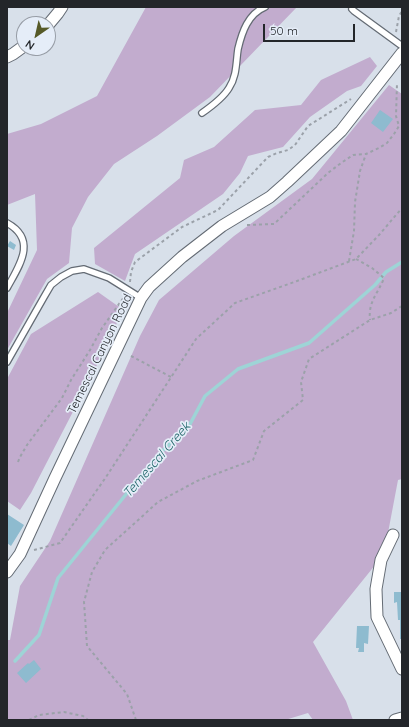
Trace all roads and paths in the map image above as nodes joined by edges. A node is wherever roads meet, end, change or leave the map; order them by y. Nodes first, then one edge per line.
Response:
1 (62, 7) edge
2 (265, 7) edge
3 (352, 9) dead end
4 (402, 11) edge
5 (56, 16) edge
6 (394, 40) junction
7 (402, 46) edge
8 (16, 52) edge
9 (402, 53) edge
10 (7, 57) edge
11 (397, 83) dead end
12 (351, 98) dead end
13 (202, 113) dead end
14 (366, 154) junction
15 (402, 208) edge
16 (7, 223) edge
17 (245, 225) dead end
18 (356, 259) junction
19 (349, 261) junction
20 (130, 284) dead end
21 (7, 288) edge
22 (125, 296) dead end
23 (141, 298) junction
24 (402, 306) edge
25 (370, 320) junction
26 (132, 356) dead end
27 (7, 362) edge
28 (171, 377) junction
29 (18, 462) dead end
30 (393, 535) dead end
31 (20, 554) junction
32 (7, 572) edge
33 (402, 669) edge
34 (402, 718) edge
35 (29, 720) edge
36 (88, 720) edge
37 (136, 720) edge
38 (395, 720) edge

1 - 5 street
2 - 13 lane
3 - 6 lane
4 - 6 path
6 - 7 lane
8 - 10 street
9 - 23 street, Temescal Canyon Road
11 - 14 path
12 - 20 path
14 - 17 path
14 - 19 path
15 - 18 path
16 - 21 lane
18 - 19 path
18 - 25 path
19 - 28 path
22 - 29 path
23 - 27 lane
23 - 31 street, Temescal Canyon Road
24 - 25 path
25 - 37 path
26 - 28 path
28 - 31 path
30 - 33 street
31 - 32 street, Temescal Canyon Road
34 - 38 street
35 - 36 path

